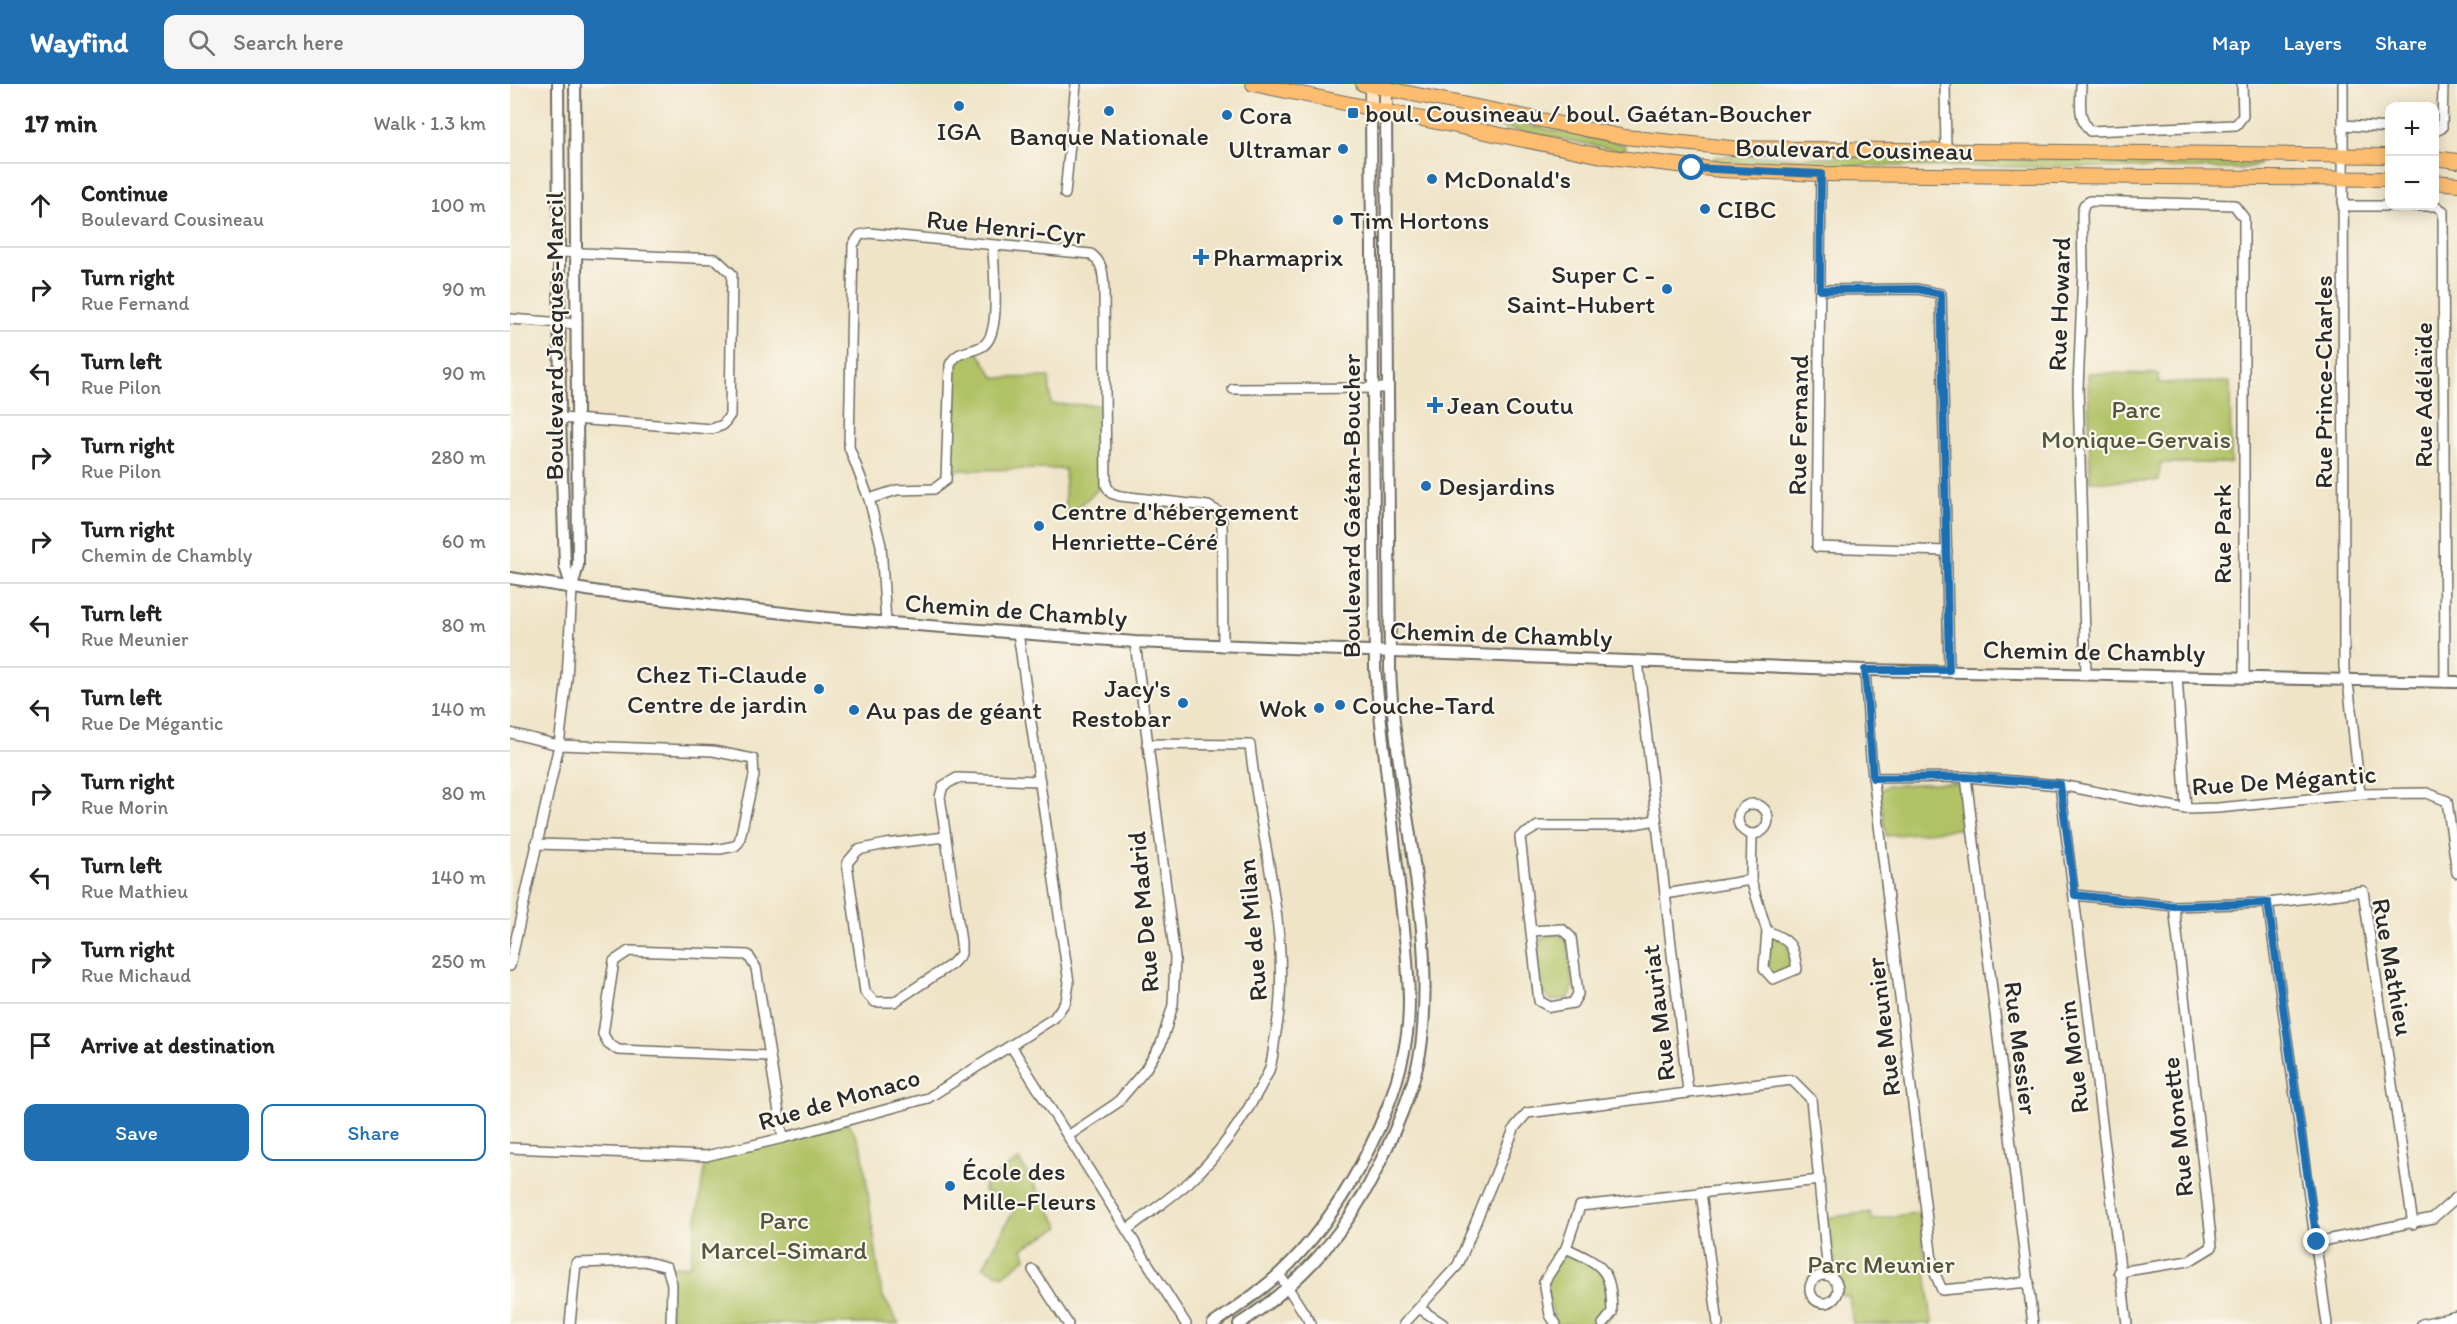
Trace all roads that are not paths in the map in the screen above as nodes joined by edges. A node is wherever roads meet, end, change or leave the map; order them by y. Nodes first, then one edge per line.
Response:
1 (558, 84) edge
2 (575, 84) edge
3 (1076, 84) edge
4 (1253, 84) edge
5 (1945, 84) edge
6 (2081, 84) edge
7 (2242, 84) edge
8 (2343, 84) edge
9 (2444, 84) edge
10 (1368, 85) edge
11 (1386, 86) edge
12 (1371, 108) junction
13 (1386, 111) junction
14 (2343, 125) junction
15 (2385, 128) edge
16 (2439, 130) edge
17 (1946, 152) junction
18 (2343, 155) junction
19 (2385, 156) edge
20 (2439, 159) edge
21 (2457, 161) edge
22 (1821, 174) junction
23 (2343, 178) junction
24 (2385, 178) edge
25 (2439, 182) edge
26 (2457, 184) edge
27 (1065, 194) dead end
28 (2343, 206) junction
29 (2241, 211) joint
30 (993, 246) junction
31 (560, 252) junction
32 (577, 254) junction
33 (1372, 263) junction
34 (1820, 290) junction
35 (1387, 300) junction
36 (510, 320) edge
37 (560, 324) junction
38 (577, 324) junction
39 (1373, 388) junction
40 (1388, 388) junction
41 (1233, 389) dead end
42 (560, 418) junction
43 (576, 418) junction
44 (869, 499) junction
45 (1947, 551) junction
46 (510, 578) edge
47 (572, 588) junction
48 (886, 622) junction
49 (1018, 633) junction
50 (1135, 642) junction
51 (1223, 646) junction
52 (1374, 652) junction
53 (1389, 652) junction
54 (1638, 661) junction
55 (1865, 670) junction
56 (1949, 670) junction
57 (2086, 674) junction
58 (2177, 676) junction
59 (2244, 677) junction
60 (2346, 680) junction
61 (2445, 682) junction
62 (2457, 682) edge
63 (510, 733) edge
64 (1147, 744) junction
65 (559, 745) junction
66 (1966, 777) junction
67 (1873, 778) junction
68 (1040, 781) junction
69 (2060, 784) junction
70 (2360, 794) junction
71 (2186, 809) junction
72 (1656, 820) junction
73 (1752, 834) dead end
74 (945, 837) junction
75 (536, 844) junction
76 (2457, 873) edge
77 (1751, 880) junction
78 (1665, 894) junction
79 (2075, 895) junction
80 (2268, 903) junction
81 (2174, 906) junction
82 (1531, 931) junction
83 (1767, 932) junction
84 (512, 943) edge
85 (510, 966) edge
86 (1011, 1046) junction
87 (769, 1056) junction
88 (1688, 1091) junction
89 (1068, 1136) junction
90 (783, 1138) junction
91 (510, 1148) edge
92 (1820, 1180) junction
93 (1701, 1192) junction
94 (2457, 1197) edge
95 (2413, 1224) junction
96 (1127, 1230) junction
97 (2317, 1242) junction
98 (1566, 1248) junction
99 (1033, 1270) dead end
100 (2119, 1272) junction
101 (1279, 1274) junction
102 (1828, 1274) dead end
103 (2029, 1282) junction
104 (1288, 1289) junction
105 (1419, 1308) junction
106 (2457, 1316) edge
107 (570, 1324) edge
108 (671, 1324) edge
109 (1068, 1324) edge
110 (1186, 1324) edge
111 (1213, 1324) edge
112 (1239, 1324) edge
113 (1311, 1324) edge
114 (1404, 1324) edge
115 (1443, 1324) edge
116 (1556, 1324) edge
117 (1603, 1324) edge
118 (1718, 1324) edge
119 (2033, 1324) edge
120 (2127, 1324) edge
121 (2327, 1324) edge
122 (2422, 1324) edge

1 - 31 street, Boulevard Jacques-Marcil
2 - 32 street, Boulevard Jacques-Marcil
3 - 27 street
4 - 12 main road, Boulevard Cousineau
5 - 17 street
6 - 7 street
8 - 14 street, Rue Prince-Charles
9 - 16 street
10 - 11 main road, Boulevard Cousineau
10 - 12 main road, Boulevard Gaétan-Boucher
11 - 13 main road, Boulevard Gaétan-Boucher
11 - 17 main road, Boulevard Cousineau
12 - 13 main road, Boulevard Cousineau
12 - 33 street, Boulevard Gaétan-Boucher
13 - 22 main road, Boulevard Cousineau
13 - 35 street, Boulevard Gaétan-Boucher
14 - 15 street
14 - 18 street, Rue Prince-Charles
17 - 18 main road, Boulevard Cousineau
18 - 19 main road, Boulevard Cousineau
18 - 23 street, Rue Prince-Charles
20 - 21 main road
22 - 23 main road, Boulevard Cousineau
22 - 34 street, Rue Fernand
23 - 24 main road, Boulevard Cousineau
23 - 28 street, Rue Prince-Charles
25 - 26 main road
28 - 60 street, Rue Prince-Charles
28 - 61 street, Rue Adélaïde
29 - 57 street, Rue Howard
29 - 59 street, Rue Park
30 - 44 street
30 - 44 street, Rue Henri-Cyr
30 - 51 street, Rue Henri-Cyr
31 - 32 street
31 - 37 street, Boulevard Jacques-Marcil
32 - 38 street, Boulevard Jacques-Marcil
32 - 43 street
33 - 35 street
33 - 39 street, Boulevard Gaétan-Boucher
34 - 45 street
34 - 45 street, Rue Fernand
35 - 40 street, Boulevard Gaétan-Boucher
36 - 37 street
37 - 38 street
37 - 42 street, Boulevard Jacques-Marcil
38 - 43 street, Boulevard Jacques-Marcil
39 - 40 street
39 - 41 street
39 - 52 street, Boulevard Gaétan-Boucher
40 - 53 street, Boulevard Gaétan-Boucher
42 - 43 street
42 - 47 street, Boulevard Jacques-Marcil
43 - 47 street, Boulevard Jacques-Marcil
44 - 48 street, Rue Henri-Cyr
45 - 56 street
46 - 47 street, Chemin de Chambly
47 - 48 street, Chemin de Chambly
47 - 65 street, Boulevard Jacques-Marcil
48 - 49 street, Chemin de Chambly
49 - 50 street, Chemin de Chambly
49 - 68 street, Rue de Monaco
50 - 51 street, Chemin de Chambly
50 - 64 street, Rue De Madrid
51 - 52 street, Chemin de Chambly
52 - 53 street, Chemin de Chambly
52 - 101 street, Boulevard Gaétan-Boucher
53 - 54 street, Chemin de Chambly
53 - 104 street, Boulevard Gaétan-Boucher
54 - 55 street, Chemin de Chambly
54 - 72 street, Rue Mauriat
55 - 56 street, Chemin de Chambly
55 - 67 street, Rue Meunier
56 - 57 street, Chemin de Chambly
57 - 58 street, Chemin de Chambly
58 - 59 street, Chemin de Chambly
58 - 71 street
59 - 60 street, Chemin de Chambly
60 - 61 street, Chemin de Chambly
60 - 70 street, Rue Prince-Charles
61 - 62 street, Chemin de Chambly
63 - 65 street
64 - 89 street, Rue De Madrid
64 - 96 street, Rue de Milan
65 - 75 street, Boulevard Jacques-Marcil
65 - 75 street
66 - 67 street, Rue De Mégantic
66 - 69 street, Rue De Mégantic
66 - 103 street, Rue Messier
67 - 103 street, Rue Meunier
68 - 74 street
68 - 86 street, Rue de Monaco
69 - 71 street, Rue De Mégantic
69 - 79 street, Rue Morin
70 - 71 street, Rue De Mégantic
70 - 76 street, Rue De Mégantic
72 - 78 street, Rue Mauriat
72 - 82 street
73 - 77 street
74 - 74 street
75 - 84 street, Boulevard Jacques-Marcil
77 - 78 street
77 - 83 street
78 - 88 street, Rue Mauriat
79 - 81 street, Rue Mathieu
79 - 100 street, Rue Morin
80 - 81 street, Rue Mathieu
80 - 95 street, Rue Mathieu
80 - 97 street
81 - 100 street, Rue Monette
82 - 82 street
83 - 83 street
84 - 85 street, Boulevard Jacques-Marcil
86 - 89 street
86 - 90 street, Rue de Monaco
87 - 87 street
87 - 90 street
88 - 92 street, Rue Mauriat
88 - 105 street
89 - 96 street
90 - 91 street, Rue de Monaco
92 - 93 street
92 - 102 street, Rue Mauriat
93 - 98 street
93 - 118 street
94 - 95 street
95 - 97 street
96 - 110 street
97 - 121 street
98 - 116 street
98 - 117 street
99 - 109 street
100 - 120 street, Rue Morin
101 - 104 street
101 - 111 street, Boulevard Gaétan-Boucher
103 - 119 street, Rue Messier
104 - 112 street, Boulevard Gaétan-Boucher
104 - 113 street
105 - 114 street
105 - 115 street
106 - 122 street
107 - 108 street

